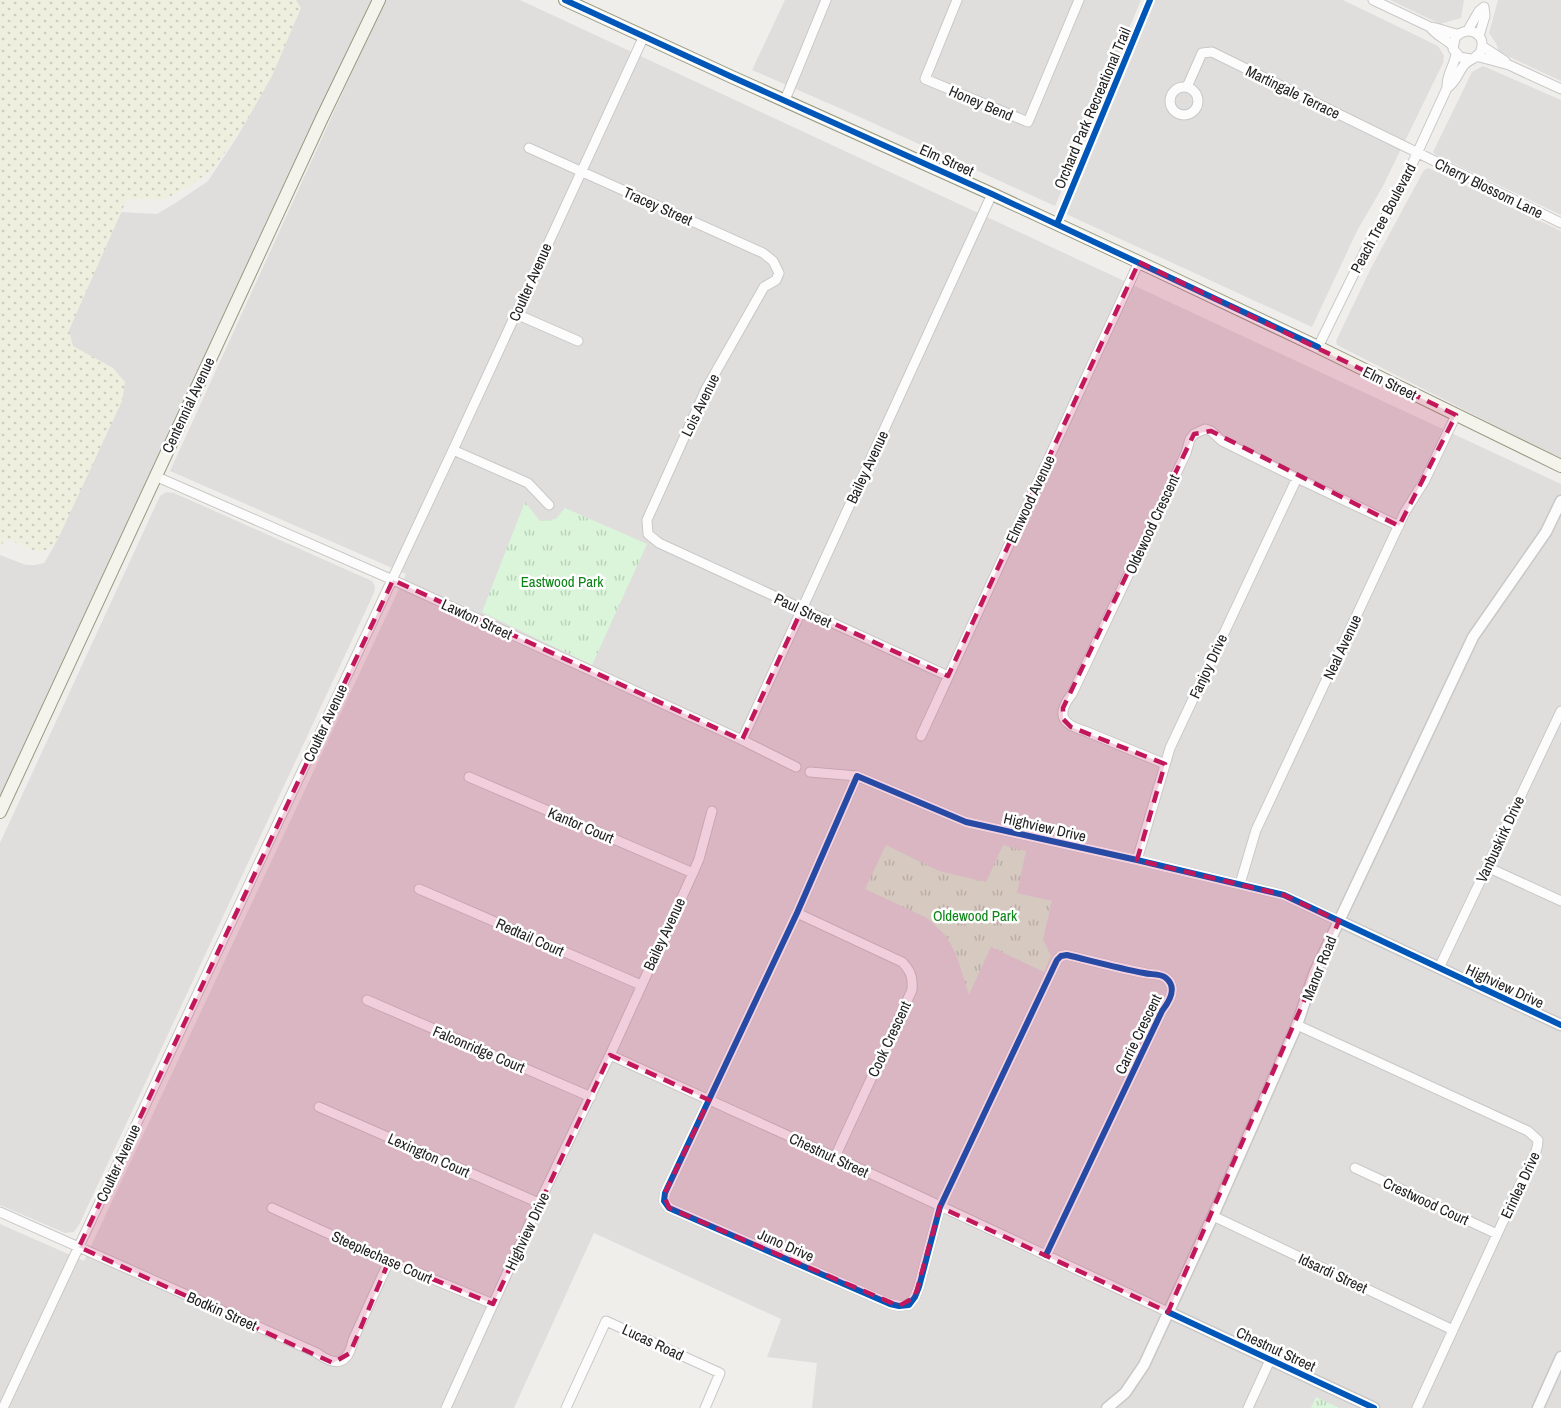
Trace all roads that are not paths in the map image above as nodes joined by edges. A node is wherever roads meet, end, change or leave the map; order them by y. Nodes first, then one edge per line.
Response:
1 (378, 0) edge
2 (565, 0) edge
3 (826, 0) edge
4 (957, 0) edge
5 (1079, 0) edge
6 (1373, 0) edge
7 (1485, 4) edge
8 (1430, 27) junction
9 (1468, 30) junction
10 (1458, 34) junction
11 (644, 36) junction
12 (1481, 41) junction
13 (1455, 50) junction
14 (1473, 58) junction
15 (1509, 65) junction
16 (1187, 87) dead end
17 (1447, 88) junction
18 (1561, 89) edge
19 (785, 100) junction
20 (529, 148) dead end
21 (1417, 153) junction
22 (580, 171) junction
23 (992, 194) junction
24 (1561, 223) edge
25 (1139, 262) junction
26 (779, 273) joint
27 (516, 314) junction
28 (578, 341) dead end
29 (1318, 347) junction
30 (1456, 415) junction
31 (453, 450) junction
32 (1561, 466) edge
33 (155, 476) junction
34 (1297, 478) junction
35 (1561, 501) edge
36 (549, 505) dead end
37 (1399, 526) junction
38 (659, 543) joint
39 (393, 580) junction
40 (802, 609) junction
41 (948, 676) junction
42 (1561, 711) edge
43 (921, 736) dead end
44 (742, 740) junction
45 (1165, 764) junction
46 (796, 767) dead end
47 (810, 772) dead end
48 (857, 776) junction
49 (469, 777) dead end
50 (712, 811) dead end
51 (0, 812) edge
52 (1137, 860) junction
53 (1487, 867) junction
54 (693, 873) junction
55 (1240, 884) junction
56 (418, 889) dead end
57 (1561, 902) edge
58 (797, 914) junction
59 (1339, 921) junction
60 (1439, 968) junction
61 (641, 986) junction
62 (368, 1000) dead end
63 (1297, 1025) junction
64 (1561, 1025) edge
65 (610, 1055) junction
66 (591, 1097) junction
67 (709, 1100) junction
68 (319, 1107) dead end
69 (835, 1157) junction
70 (1355, 1168) dead end
71 (539, 1203) junction
72 (940, 1207) junction
73 (272, 1209) dead end
74 (0, 1212) edge
75 (1213, 1216) junction
76 (1497, 1234) junction
77 (79, 1247) junction
78 (1046, 1255) junction
79 (389, 1261) junction
80 (493, 1304) junction
81 (1168, 1312) junction
82 (1453, 1330) junction
83 (1561, 1357) edge
84 (1270, 1360) junction
85 (3, 1408) edge
86 (446, 1408) edge
87 (566, 1408) edge
88 (705, 1408) edge
89 (1107, 1408) edge
90 (1248, 1408) edge
91 (1374, 1408) edge
92 (1417, 1408) edge
93 (1538, 1408) edge

1 - 33 main road, Centennial Avenue
2 - 11 main road, Elm Street
3 - 19 street
4 - 5 street, Honey Bend
6 - 8 street
7 - 9 street
7 - 12 street
8 - 10 street
8 - 13 street
9 - 10 street
9 - 12 street
10 - 13 street
11 - 19 main road, Elm Street
11 - 22 street, Coulter Avenue
12 - 14 street
12 - 15 street
13 - 14 street
13 - 17 street, Peach Tree Boulevard
14 - 15 street
14 - 17 street, Peach Tree Boulevard
15 - 18 street
16 - 21 street, Martingale Terrace
17 - 21 street, Peach Tree Boulevard
19 - 23 main road, Elm Street
20 - 22 street, Tracey Street
21 - 24 street, Cherry Blossom Lane
21 - 29 street, Peach Tree Boulevard
22 - 26 street, Tracey Street
22 - 27 street, Coulter Avenue
23 - 25 main road, Elm Street
23 - 40 street, Bailey Avenue
25 - 29 main road, Elm Street
25 - 41 street, Elmwood Avenue
26 - 38 street, Lois Avenue
27 - 28 street
27 - 31 street, Coulter Avenue
29 - 30 main road, Elm Street
30 - 32 main road, Elm Street
30 - 37 street, Neal Avenue
31 - 36 street
31 - 39 street, Coulter Avenue
33 - 39 street, Lawton Street
33 - 51 main road, Centennial Avenue
34 - 37 street, Oldewood Crescent
34 - 45 street, Fanjoy Drive
34 - 45 street, Oldewood Crescent
35 - 59 street, Manor Road
37 - 55 street, Neal Avenue
38 - 40 street, Paul Street
39 - 44 street, Lawton Street
39 - 77 street, Coulter Avenue
40 - 41 street, Paul Street
40 - 44 street, Bailey Avenue
41 - 43 street, Elmwood Avenue
42 - 53 street, Vanbuskirk Drive
44 - 46 street, Lawton Street
45 - 52 street, Fanjoy Drive
47 - 48 street, Highview Drive
48 - 52 street, Highview Drive
48 - 58 street
49 - 54 street, Kantor Court
50 - 54 street, Bailey Avenue
52 - 55 street, Highview Drive
53 - 57 street
53 - 60 street, Vanbuskirk Drive
54 - 61 street, Bailey Avenue
55 - 59 street, Highview Drive
56 - 61 street, Redtail Court
58 - 67 street
58 - 69 street, Cook Crescent
59 - 60 street, Highview Drive
59 - 63 street, Manor Road
60 - 64 street, Highview Drive
61 - 65 street, Bailey Avenue
62 - 66 street, Falconridge Court
63 - 75 street, Manor Road
63 - 76 street, Erinlea Drive
65 - 66 street, Highview Drive
65 - 67 street, Chestnut Street
66 - 71 street, Highview Drive
67 - 69 street, Chestnut Street
67 - 72 street, Juno Drive
68 - 71 street, Lexington Court
69 - 72 street, Chestnut Street
70 - 76 street, Crestwood Court
71 - 80 street, Highview Drive
72 - 78 street, Chestnut Street
72 - 78 street, Carrie Crescent
73 - 79 street, Steeplechase Court
74 - 77 street, Bodkin Street
75 - 81 street, Manor Road
75 - 82 street, Idsardi Street
76 - 82 street, Erinlea Drive
77 - 79 street, Bodkin Street
77 - 85 street, Coulter Avenue
78 - 81 street, Chestnut Street
79 - 80 street, Steeplechase Court
80 - 86 street, Highview Drive
81 - 84 street, Chestnut Street
81 - 89 street, Manor Road
82 - 92 street, Erinlea Drive
83 - 93 street
84 - 90 street
84 - 91 street, Chestnut Street
87 - 88 street, Lucas Road

